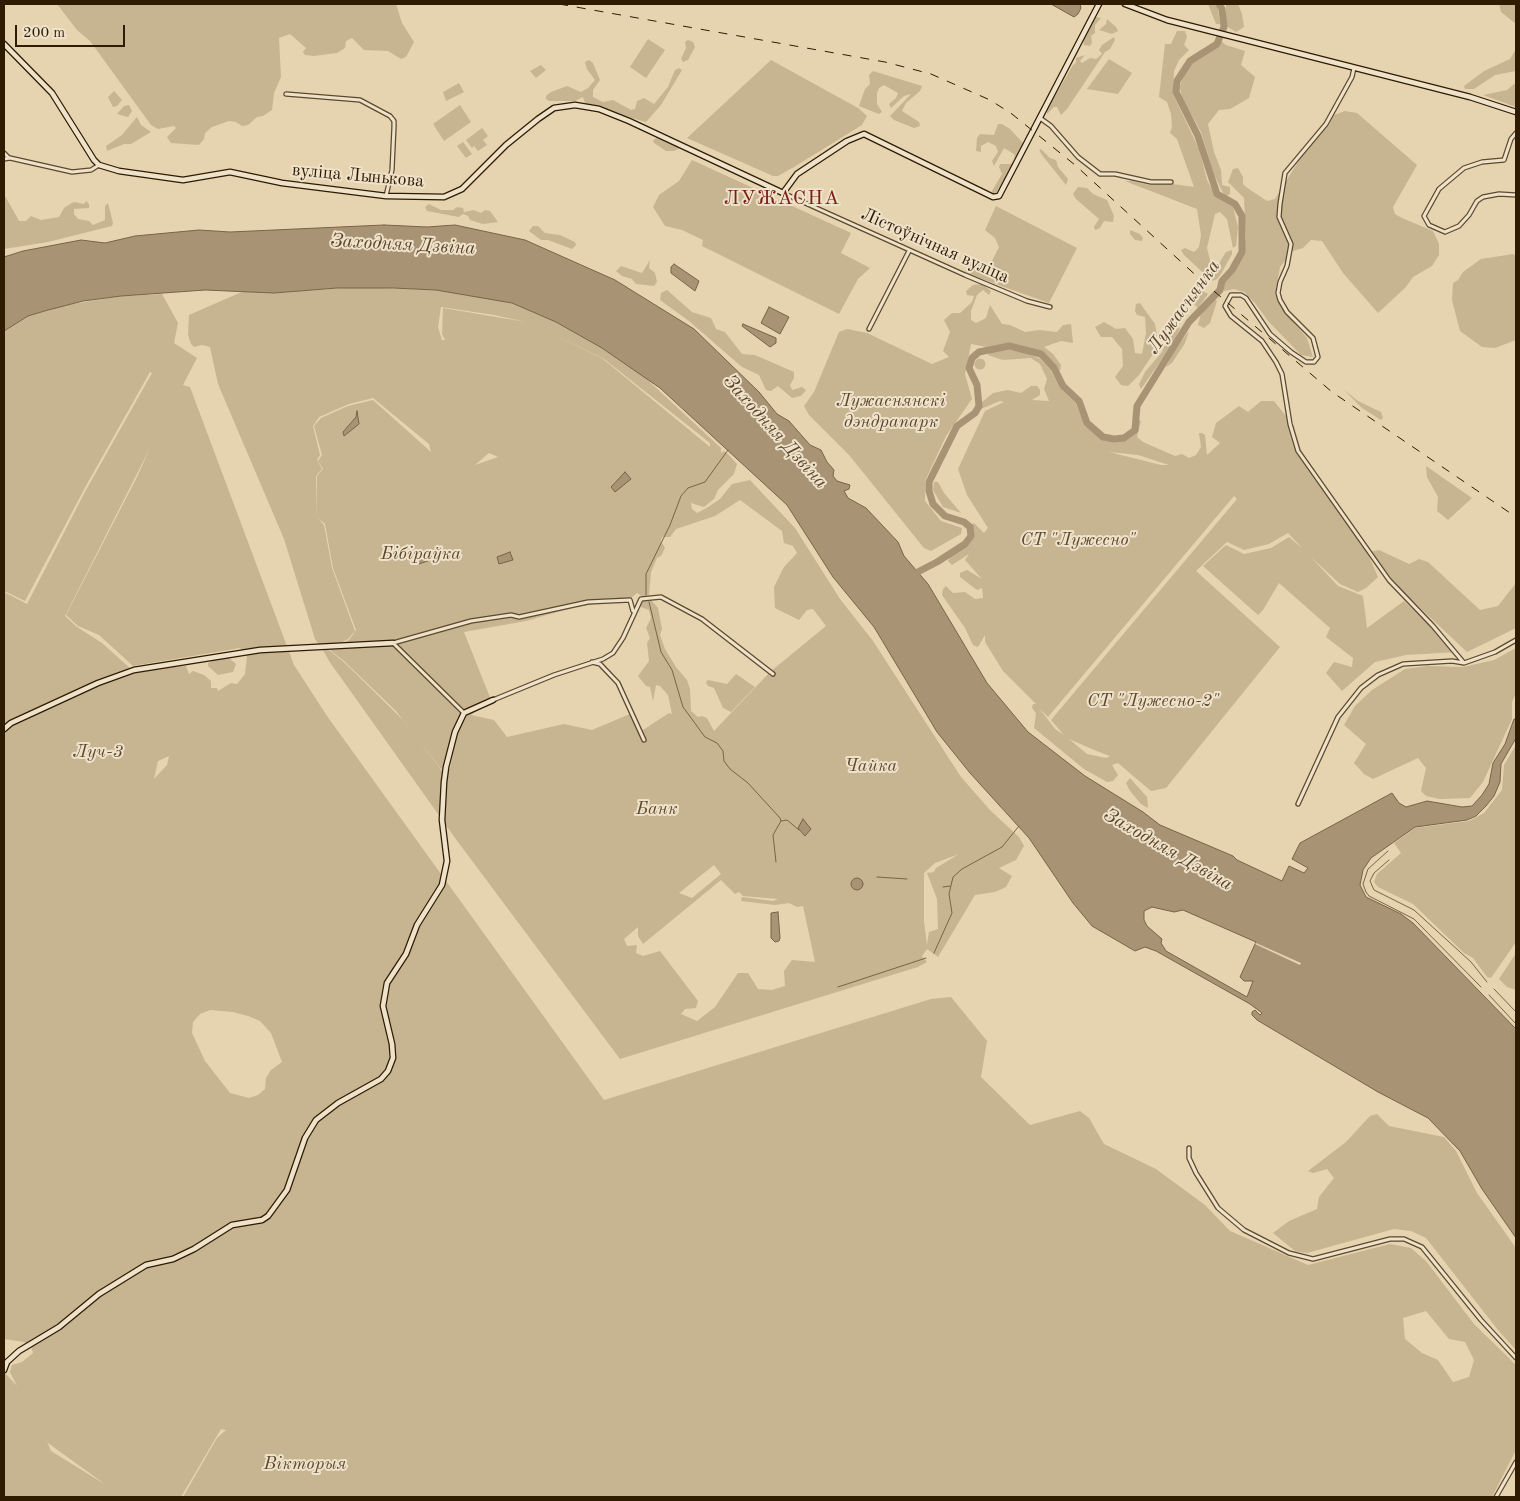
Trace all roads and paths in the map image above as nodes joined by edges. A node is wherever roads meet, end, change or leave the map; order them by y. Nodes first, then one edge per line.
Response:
1 (1100, 4) edge
2 (1125, 4) edge
3 (4, 44) edge
4 (1354, 68) junction
5 (286, 94) dead end
6 (1516, 112) edge
7 (1039, 117) junction
8 (1516, 134) edge
9 (4, 152) edge
10 (10, 158) junction
11 (4, 160) edge
12 (99, 165) junction
13 (1171, 182) dead end
14 (783, 193) junction
15 (1516, 195) edge
16 (386, 196) junction
17 (909, 251) junction
18 (1050, 307) dead end
19 (869, 329) dead end
20 (640, 599) junction
21 (630, 600) junction
22 (633, 611) junction
23 (1516, 640) edge
24 (393, 644) junction
25 (592, 662) junction
26 (1464, 663) junction
27 (773, 674) dead end
28 (493, 700) joint
29 (464, 712) junction
30 (4, 729) edge
31 (644, 740) dead end
32 (1298, 804) dead end
33 (1189, 1148) dead end
34 (1516, 1358) edge
35 (4, 1370) edge
36 (1516, 1462) edge
37 (1496, 1497) edge

1 - 7 street
2 - 4 street
3 - 12 street
4 - 6 street
4 - 26 street
5 - 16 street
7 - 13 street
7 - 14 street
8 - 15 street
9 - 10 street
10 - 11 street
10 - 12 street
12 - 16 street, вуліца Лынькова
14 - 16 street, вуліца Лынькова
14 - 17 street, Лістоўнічная вуліца
17 - 18 street, Лістоўнічная вуліца
17 - 19 street
20 - 21 street
20 - 22 street
20 - 27 street
21 - 22 street
21 - 24 street
22 - 25 street
23 - 26 street
24 - 29 street
24 - 30 street
25 - 28 street
25 - 31 street
26 - 32 street
28 - 29 street
29 - 35 street
33 - 34 street
36 - 37 street

